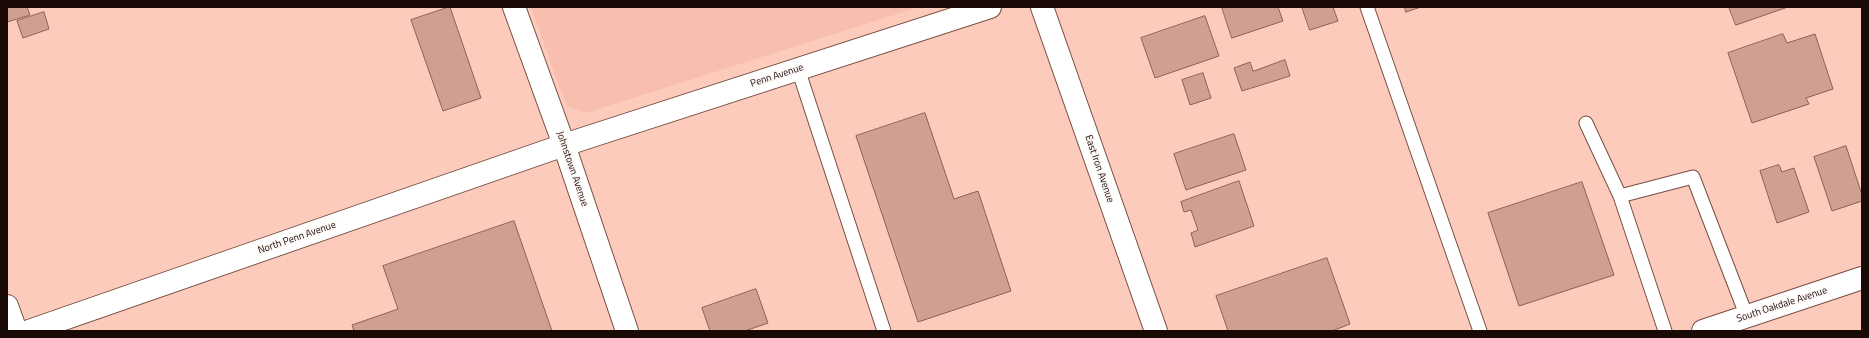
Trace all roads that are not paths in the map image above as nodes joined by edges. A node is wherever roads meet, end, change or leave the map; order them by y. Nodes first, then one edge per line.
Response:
1 (514, 7) edge
2 (990, 7) edge
3 (1042, 7) edge
4 (1367, 7) edge
5 (798, 69) junction
6 (1586, 122) dead end
7 (564, 145) junction
8 (1620, 196) junction
9 (1862, 278) edge
10 (7, 306) edge
11 (1747, 316) junction
12 (16, 331) edge
13 (30, 331) edge
14 (627, 331) edge
15 (884, 331) edge
16 (1156, 331) edge
17 (1480, 331) edge
18 (1665, 331) edge
19 (1703, 331) edge

1 - 7 street, Johnstown Avenue
2 - 5 street, Penn Avenue
3 - 16 street, East Iron Avenue
4 - 17 lane
5 - 7 street, Penn Avenue
5 - 15 lane
6 - 8 lane
7 - 13 street, North Penn Avenue
7 - 14 street, Johnstown Avenue
8 - 11 lane
8 - 18 lane
9 - 11 street, South Oakdale Avenue
10 - 12 street
11 - 19 street, South Oakdale Avenue

